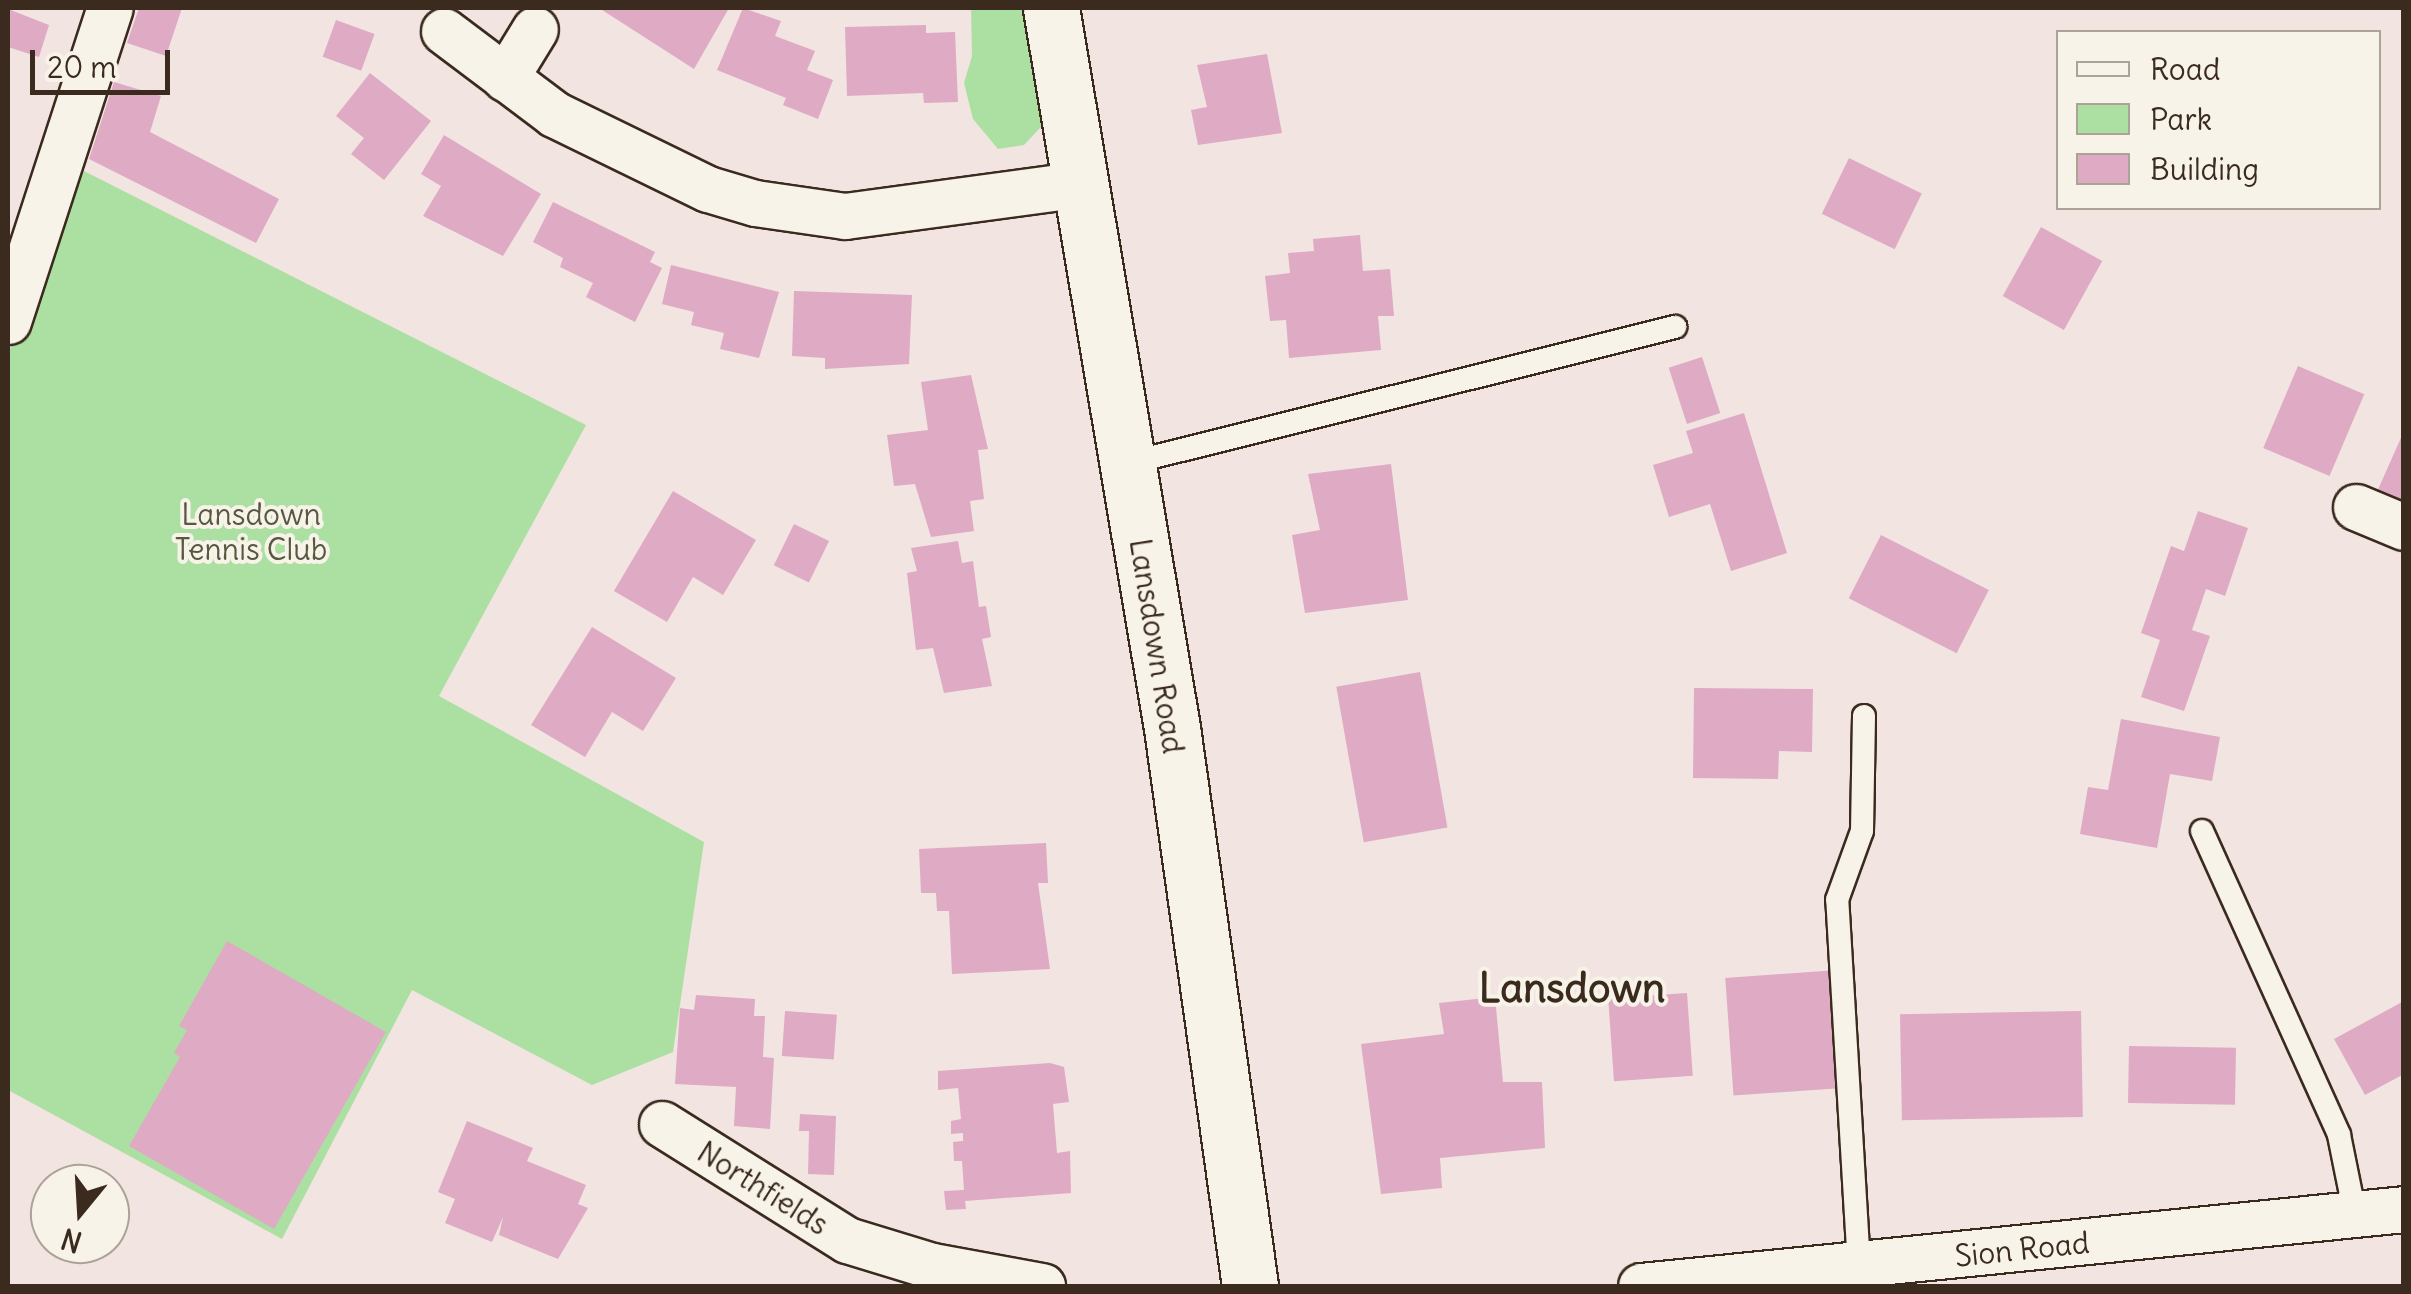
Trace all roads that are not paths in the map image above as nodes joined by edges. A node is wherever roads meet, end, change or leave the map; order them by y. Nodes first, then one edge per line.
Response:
1 (110, 8) edge
2 (1052, 8) edge
3 (535, 28) dead end
4 (444, 31) dead end
5 (505, 78) junction
6 (1082, 184) junction
7 (8, 321) edge
8 (1675, 328) dead end
9 (1128, 463) junction
10 (2356, 507) dead end
11 (2404, 527) edge
12 (1864, 716) dead end
13 (2202, 830) dead end
14 (662, 1124) dead end
15 (2404, 1209) edge
16 (2355, 1214) junction
17 (1859, 1266) junction
18 (1042, 1286) edge
19 (1250, 1286) edge
20 (1641, 1286) edge

1 - 7 street
2 - 6 street, Lansdown Road
3 - 5 street
4 - 5 street
5 - 6 street
6 - 9 street, Lansdown Road
8 - 9 lane
9 - 19 street, Lansdown Road
10 - 11 street
12 - 17 lane
13 - 16 lane
14 - 18 street, Northfields
15 - 16 street, Sion Road
16 - 17 street, Sion Road
17 - 20 street, Sion Road

